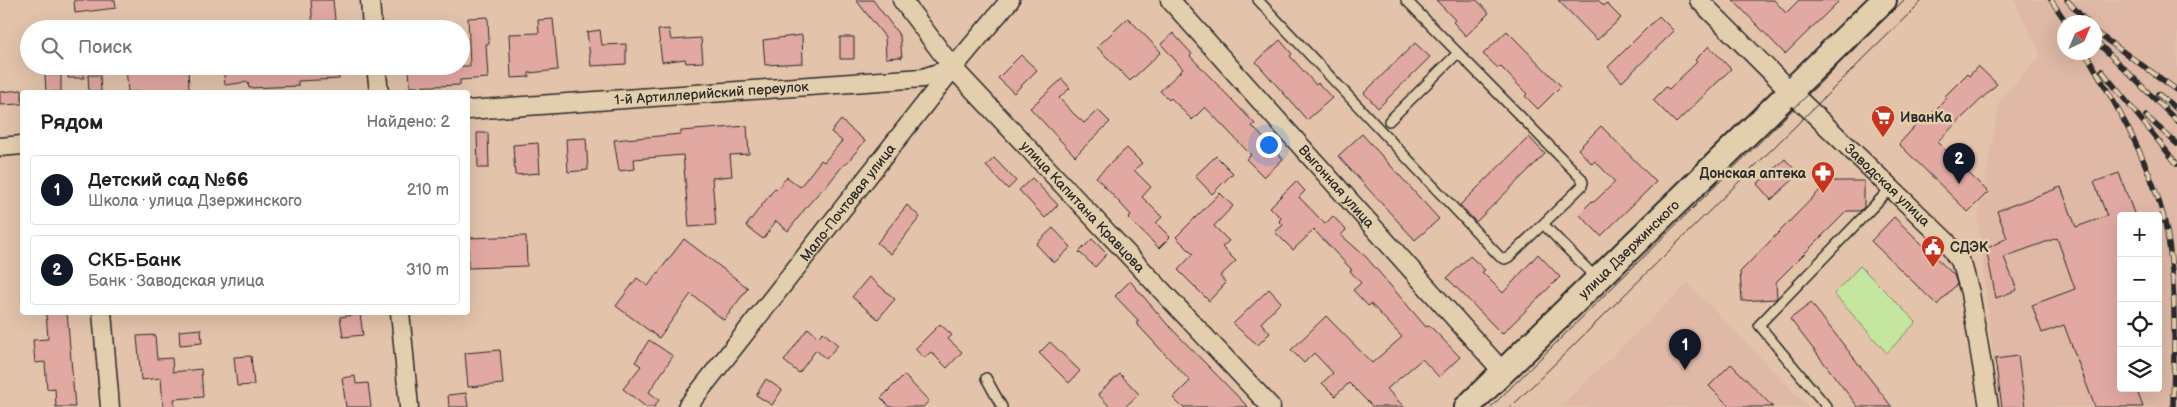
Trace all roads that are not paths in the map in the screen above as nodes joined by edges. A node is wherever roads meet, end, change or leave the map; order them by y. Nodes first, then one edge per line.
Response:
1 (370, 0) edge
2 (902, 0) edge
3 (1010, 0) edge
4 (1170, 0) edge
5 (1258, 0) edge
6 (1406, 0) edge
7 (1699, 0) edge
8 (1884, 0) edge
9 (371, 20) edge
10 (1458, 53) junction
11 (954, 68) junction
12 (377, 75) edge
13 (379, 90) edge
14 (1790, 90) junction
15 (470, 110) edge
16 (1389, 121) dead end
17 (20, 145) edge
18 (0, 147) edge
19 (1891, 188) junction
20 (1543, 224) junction
21 (1597, 279) junction
22 (102, 315) edge
23 (400, 315) edge
24 (1503, 372) junction
25 (986, 378) dead end
26 (110, 407) edge
27 (409, 407) edge
28 (687, 407) edge
29 (1002, 407) edge
30 (1271, 407) edge
31 (1467, 407) edge
32 (1826, 407) edge
33 (1989, 407) edge

1 - 9 street
2 - 11 street, улица Капитана Кравцова
3 - 11 street, Мало-Почтовая улица
4 - 24 street, Выгонная улица
5 - 20 lane
6 - 10 lane
7 - 14 street
8 - 14 main road, улица Дзержинского
10 - 16 lane
10 - 20 lane
11 - 15 street, 1-й Артиллерийский переулок
11 - 28 street, Мало-Почтовая улица
11 - 30 street, улица Капитана Кравцова
12 - 13 street
14 - 19 street, Заводская улица
14 - 21 main road, улица Дзержинского
17 - 18 street
19 - 32 lane
19 - 33 street, Заводская улица
20 - 21 lane
21 - 24 main road, улица Дзержинского
22 - 26 street
23 - 27 street
24 - 31 main road, улица Дзержинского
25 - 29 lane

